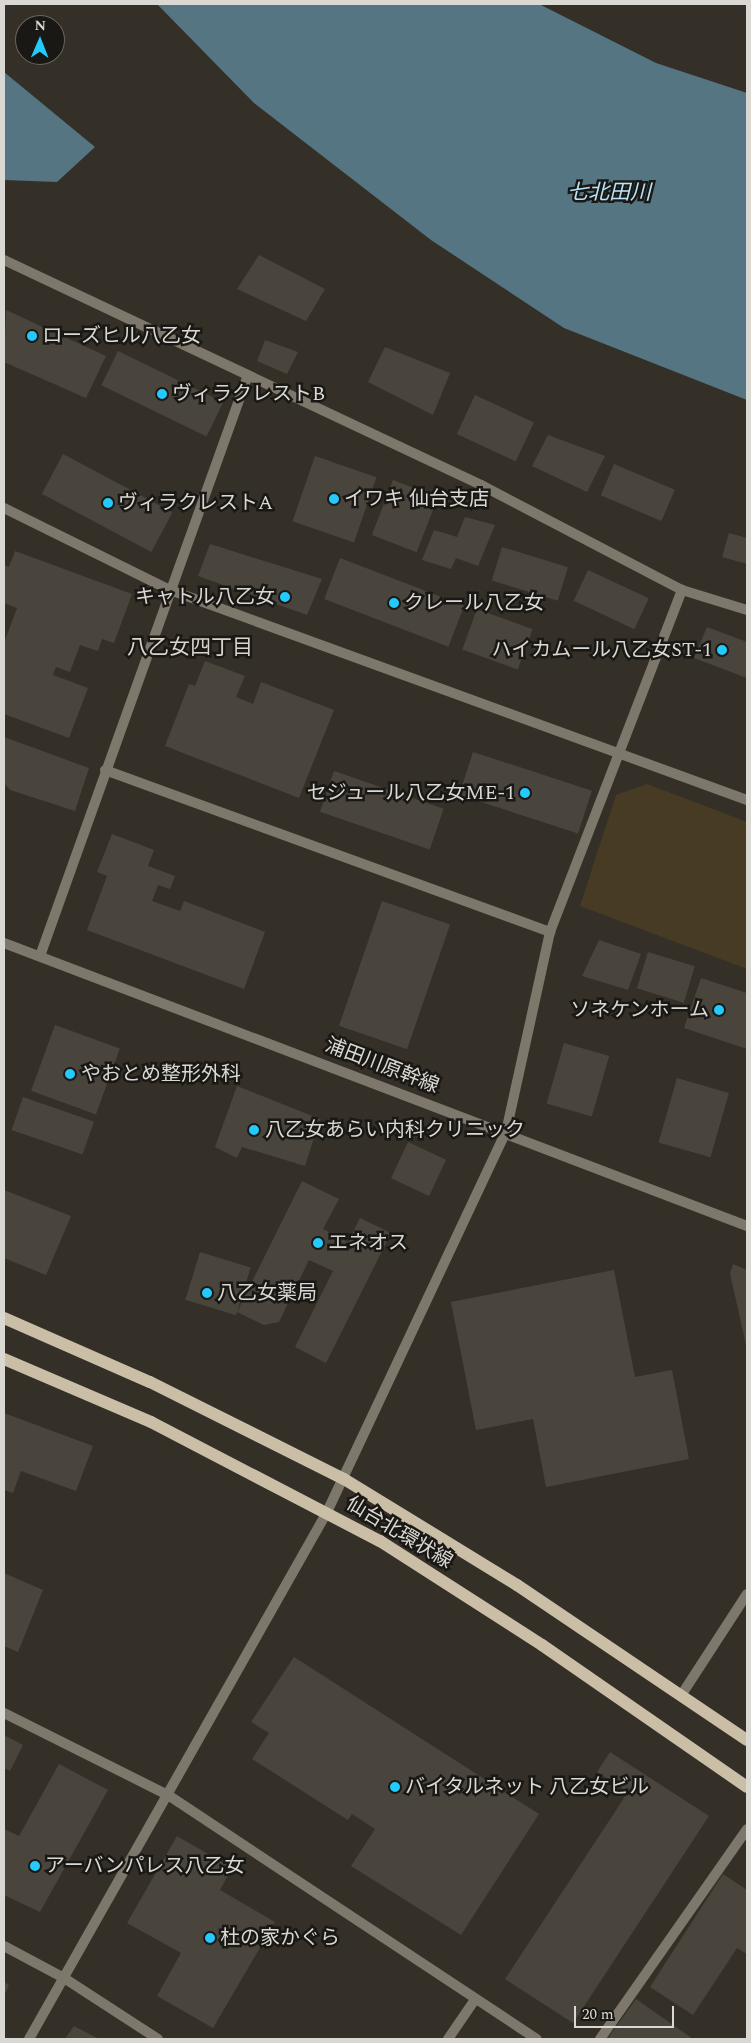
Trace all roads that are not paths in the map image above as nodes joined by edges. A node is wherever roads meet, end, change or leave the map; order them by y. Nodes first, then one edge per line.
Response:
1 (4, 260) edge
2 (248, 375) junction
3 (4, 508) edge
4 (170, 590) junction
5 (682, 590) junction
6 (747, 610) edge
7 (619, 753) junction
8 (105, 770) junction
9 (747, 800) edge
10 (550, 932) junction
11 (4, 943) edge
12 (40, 956) junction
13 (506, 1132) junction
14 (747, 1226) edge
15 (4, 1318) edge
16 (4, 1359) edge
17 (344, 1479) junction
18 (327, 1512) junction
19 (747, 1594) edge
20 (682, 1694) junction
21 (4, 1713) edge
22 (747, 1740) edge
23 (747, 1787) edge
24 (168, 1795) junction
25 (747, 1829) edge
26 (4, 1946) edge
27 (64, 1978) junction
28 (474, 2001) junction
29 (29, 2039) edge
30 (158, 2039) edge
31 (448, 2039) edge
32 (536, 2039) edge
33 (600, 2039) edge

1 - 2 street
2 - 4 street
2 - 5 street
3 - 4 street
4 - 7 street
4 - 8 street
5 - 6 street
5 - 7 street
7 - 9 street
7 - 10 street
8 - 10 street
8 - 12 street
10 - 13 street
11 - 12 street, 浦田川原幹線
12 - 13 street, 浦田川原幹線
13 - 14 street, 浦田川原幹線
13 - 17 street
15 - 17 main road, 仙台北環状線
16 - 18 main road, 仙台北環状線
17 - 18 street
17 - 20 main road, 仙台北環状線
18 - 23 main road, 仙台北環状線
18 - 24 street
19 - 20 street
20 - 22 main road, 仙台北環状線
21 - 24 street
24 - 27 street
24 - 28 street
25 - 33 street
26 - 27 street
27 - 29 street
27 - 30 street
28 - 31 street
28 - 32 street

